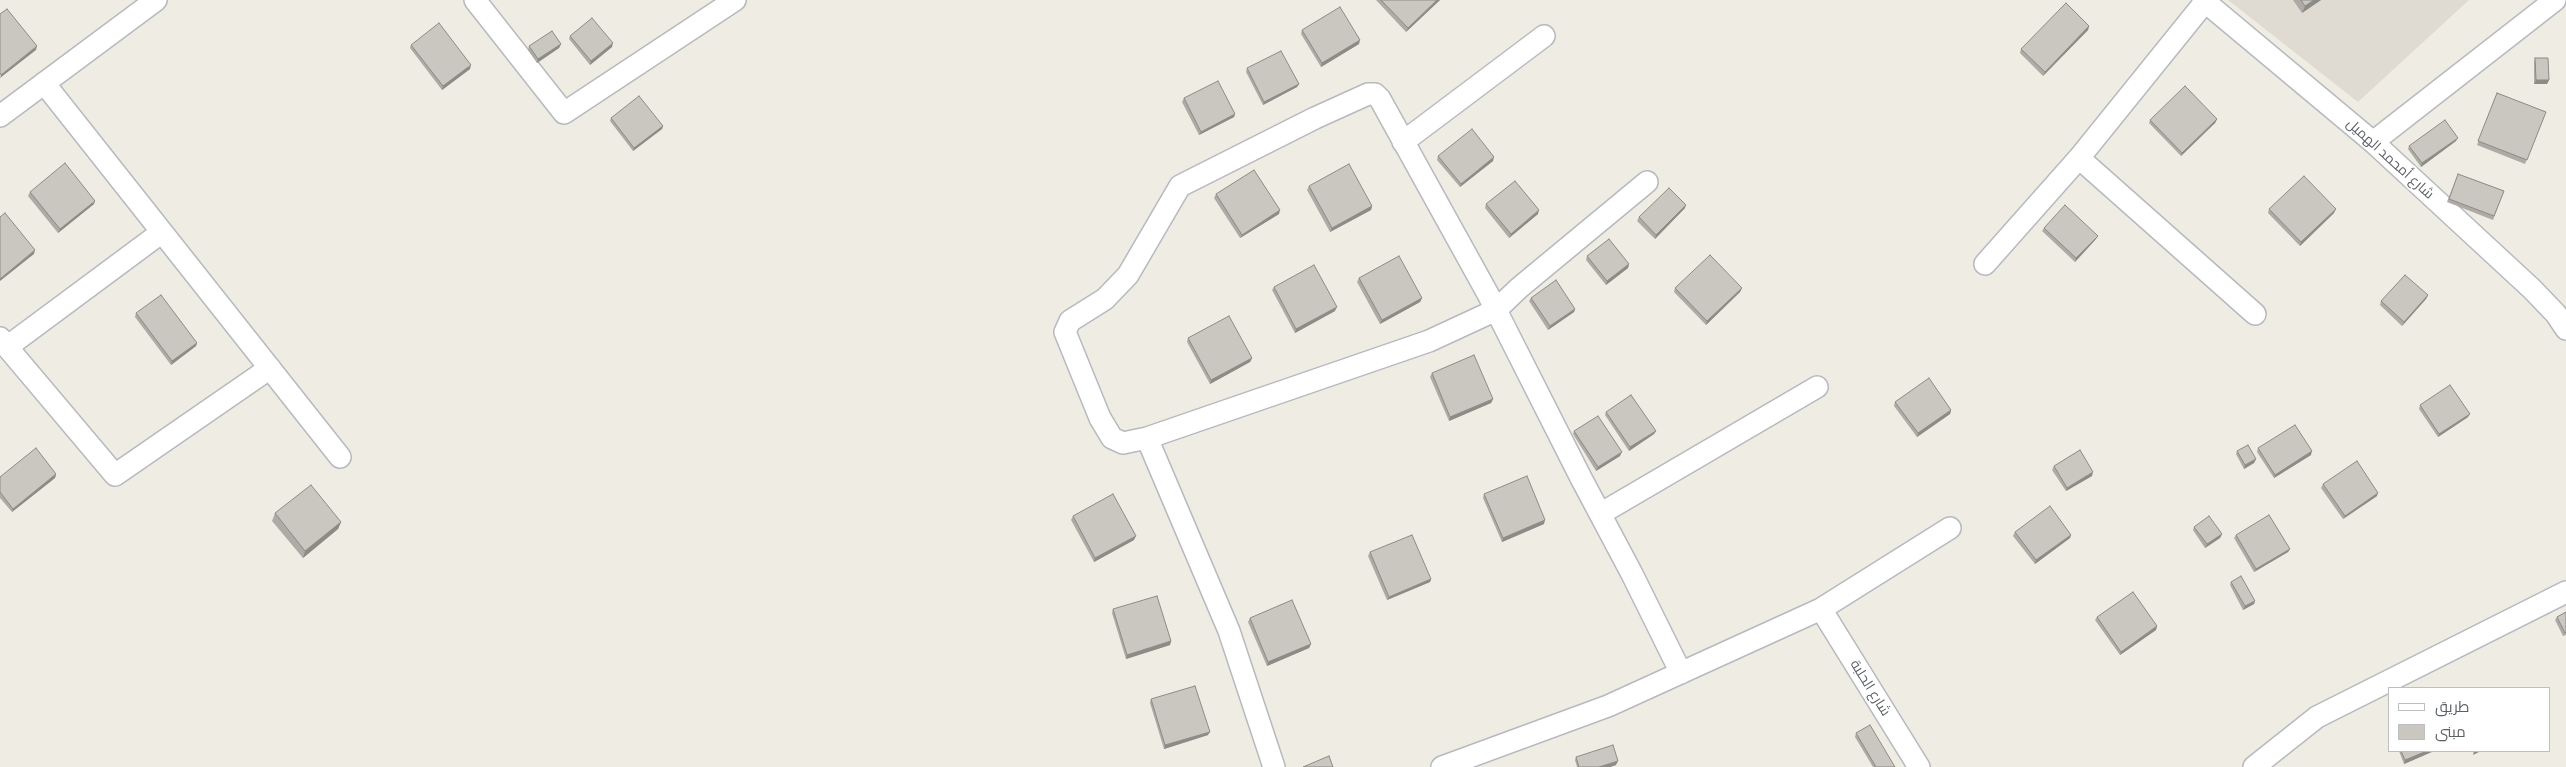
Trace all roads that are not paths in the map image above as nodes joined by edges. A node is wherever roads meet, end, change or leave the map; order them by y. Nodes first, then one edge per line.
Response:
1 (156, 0) edge
2 (475, 0) edge
3 (735, 0) edge
4 (2204, 1) edge
5 (2553, 1) edge
6 (1544, 36) dead end
7 (44, 83) junction
8 (0, 116) edge
9 (1403, 142) junction
10 (2373, 142) junction
11 (2079, 158) junction
12 (1647, 182) dead end
13 (162, 232) junction
14 (1985, 264) dead end
15 (1496, 310) junction
16 (2255, 314) dead end
17 (2564, 323) edge
18 (4, 342) edge
19 (270, 368) junction
20 (1818, 387) dead end
21 (1147, 438) junction
22 (340, 457) dead end
23 (1600, 514) junction
24 (1950, 528) dead end
25 (2566, 592) edge
26 (1821, 609) junction
27 (1681, 673) junction
28 (1274, 767) edge
29 (1442, 767) edge
30 (1920, 767) edge
31 (2254, 767) edge

1 - 7 street
2 - 3 street
4 - 10 street, شارع أمحمد الهميل
4 - 11 street
5 - 10 street
6 - 9 street
7 - 8 street
7 - 13 street
9 - 15 street
9 - 21 street
10 - 17 street, شارع أمحمد الهميل
11 - 14 street
11 - 16 street
12 - 15 street
13 - 18 street
13 - 19 street
15 - 21 street
15 - 23 street
18 - 19 street
19 - 22 street
20 - 23 street
21 - 28 street
23 - 27 street
24 - 26 street
25 - 31 street
26 - 27 street
26 - 30 street, شارع الحلبة
27 - 29 street

